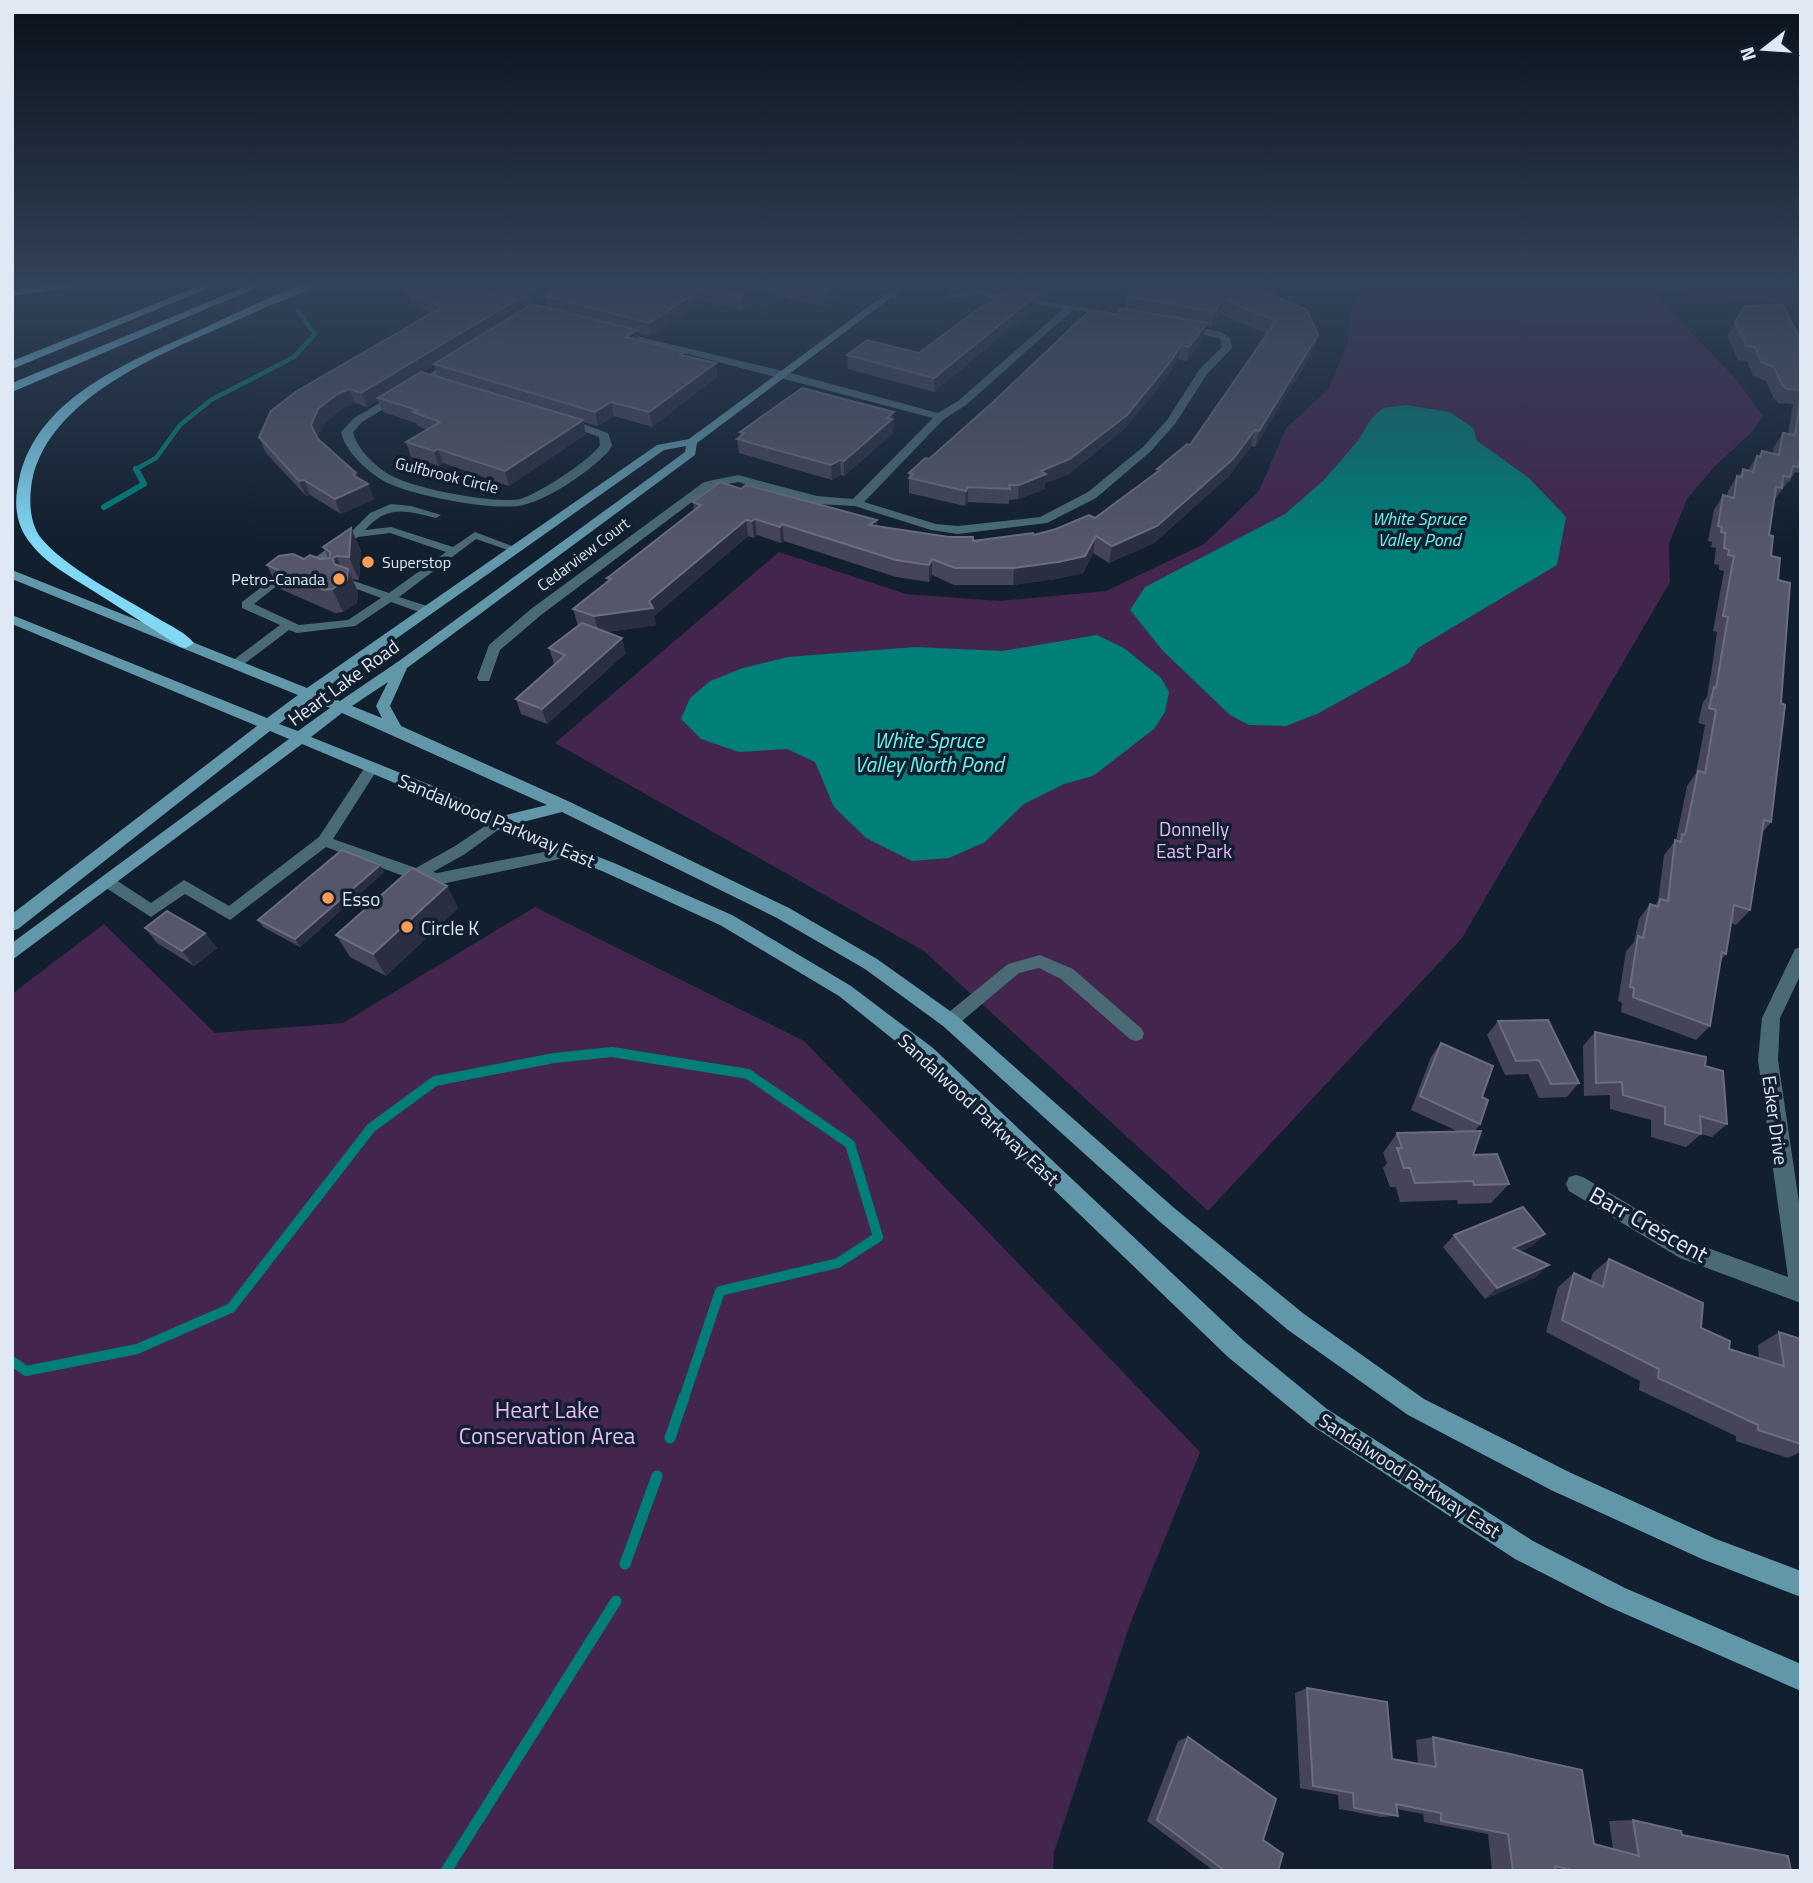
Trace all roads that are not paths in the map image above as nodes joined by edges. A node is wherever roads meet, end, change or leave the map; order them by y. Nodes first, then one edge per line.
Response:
1 (58, 369) edge
2 (131, 369) edge
3 (443, 369) edge
4 (762, 369) edge
5 (790, 369) edge
6 (1001, 369) edge
7 (1206, 369) edge
8 (783, 374) junction
9 (425, 380) junction
10 (442, 385) edge
11 (12, 388) edge
12 (553, 417) edge
13 (940, 417) junction
14 (692, 442) junction
15 (856, 503) junction
16 (436, 515) dead end
17 (355, 534) junction
18 (514, 549) junction
19 (454, 551) junction
20 (310, 566) junction
21 (322, 571) edge
22 (12, 575) edge
23 (350, 583) edge
24 (390, 597) junction
25 (426, 610) junction
26 (12, 619) edge
27 (288, 625) junction
28 (186, 643) junction
29 (236, 664) junction
30 (404, 664) junction
31 (484, 678) dead end
32 (308, 694) junction
33 (341, 707) junction
34 (270, 725) junction
35 (395, 729) junction
36 (301, 738) junction
37 (372, 767) junction
38 (564, 806) junction
39 (497, 824) junction
40 (324, 841) junction
41 (569, 852) junction
42 (419, 873) junction
43 (108, 882) junction
44 (12, 924) edge
45 (12, 953) edge
46 (1801, 954) edge
47 (950, 1021) junction
48 (1136, 1034) dead end
49 (1576, 1184) dead end
50 (1801, 1292) edge
51 (1801, 1584) edge
52 (1801, 1678) edge

1 - 11 highway
2 - 28 highway
3 - 9 street, Gulfbrook Circle
4 - 8 street
5 - 8 main road, Heart Lake Road
6 - 13 street
7 - 15 street
8 - 13 street
8 - 14 main road, Heart Lake Road
9 - 10 street
9 - 12 street, Gulfbrook Circle
13 - 15 street
14 - 18 main road, Heart Lake Road
14 - 30 main road, Heart Lake Road
15 - 31 street, Cedarview Court
16 - 17 lane
17 - 19 lane
17 - 20 lane
18 - 19 lane
18 - 25 main road, Heart Lake Road
19 - 24 lane
20 - 21 lane
20 - 27 lane
22 - 28 main road, Sandalwood Parkway East
23 - 24 lane
24 - 25 lane
24 - 27 lane
25 - 32 main road, Heart Lake Road
26 - 34 main road, Sandalwood Parkway East
27 - 29 lane
28 - 29 main road, Sandalwood Parkway East
29 - 32 main road, Sandalwood Parkway East
30 - 33 main road, Heart Lake Road
30 - 35 main road
32 - 33 main road, Sandalwood Parkway East
32 - 34 main road, Heart Lake Road
33 - 35 main road, Sandalwood Parkway East
33 - 36 main road, Heart Lake Road
34 - 36 main road, Sandalwood Parkway East
34 - 44 main road, Heart Lake Road
35 - 38 main road, Sandalwood Parkway East
36 - 37 main road, Sandalwood Parkway East
36 - 43 main road, Heart Lake Road
37 - 39 main road, Sandalwood Parkway East
37 - 40 lane
38 - 39 main road
38 - 47 main road, Sandalwood Parkway East
39 - 41 main road, Sandalwood Parkway East
39 - 42 lane
40 - 42 lane
40 - 43 lane
41 - 42 lane
41 - 52 main road, Sandalwood Parkway East
43 - 45 main road, Heart Lake Road
46 - 50 street, Esker Drive
47 - 48 lane
47 - 51 main road, Sandalwood Parkway East
49 - 50 street, Barr Crescent

